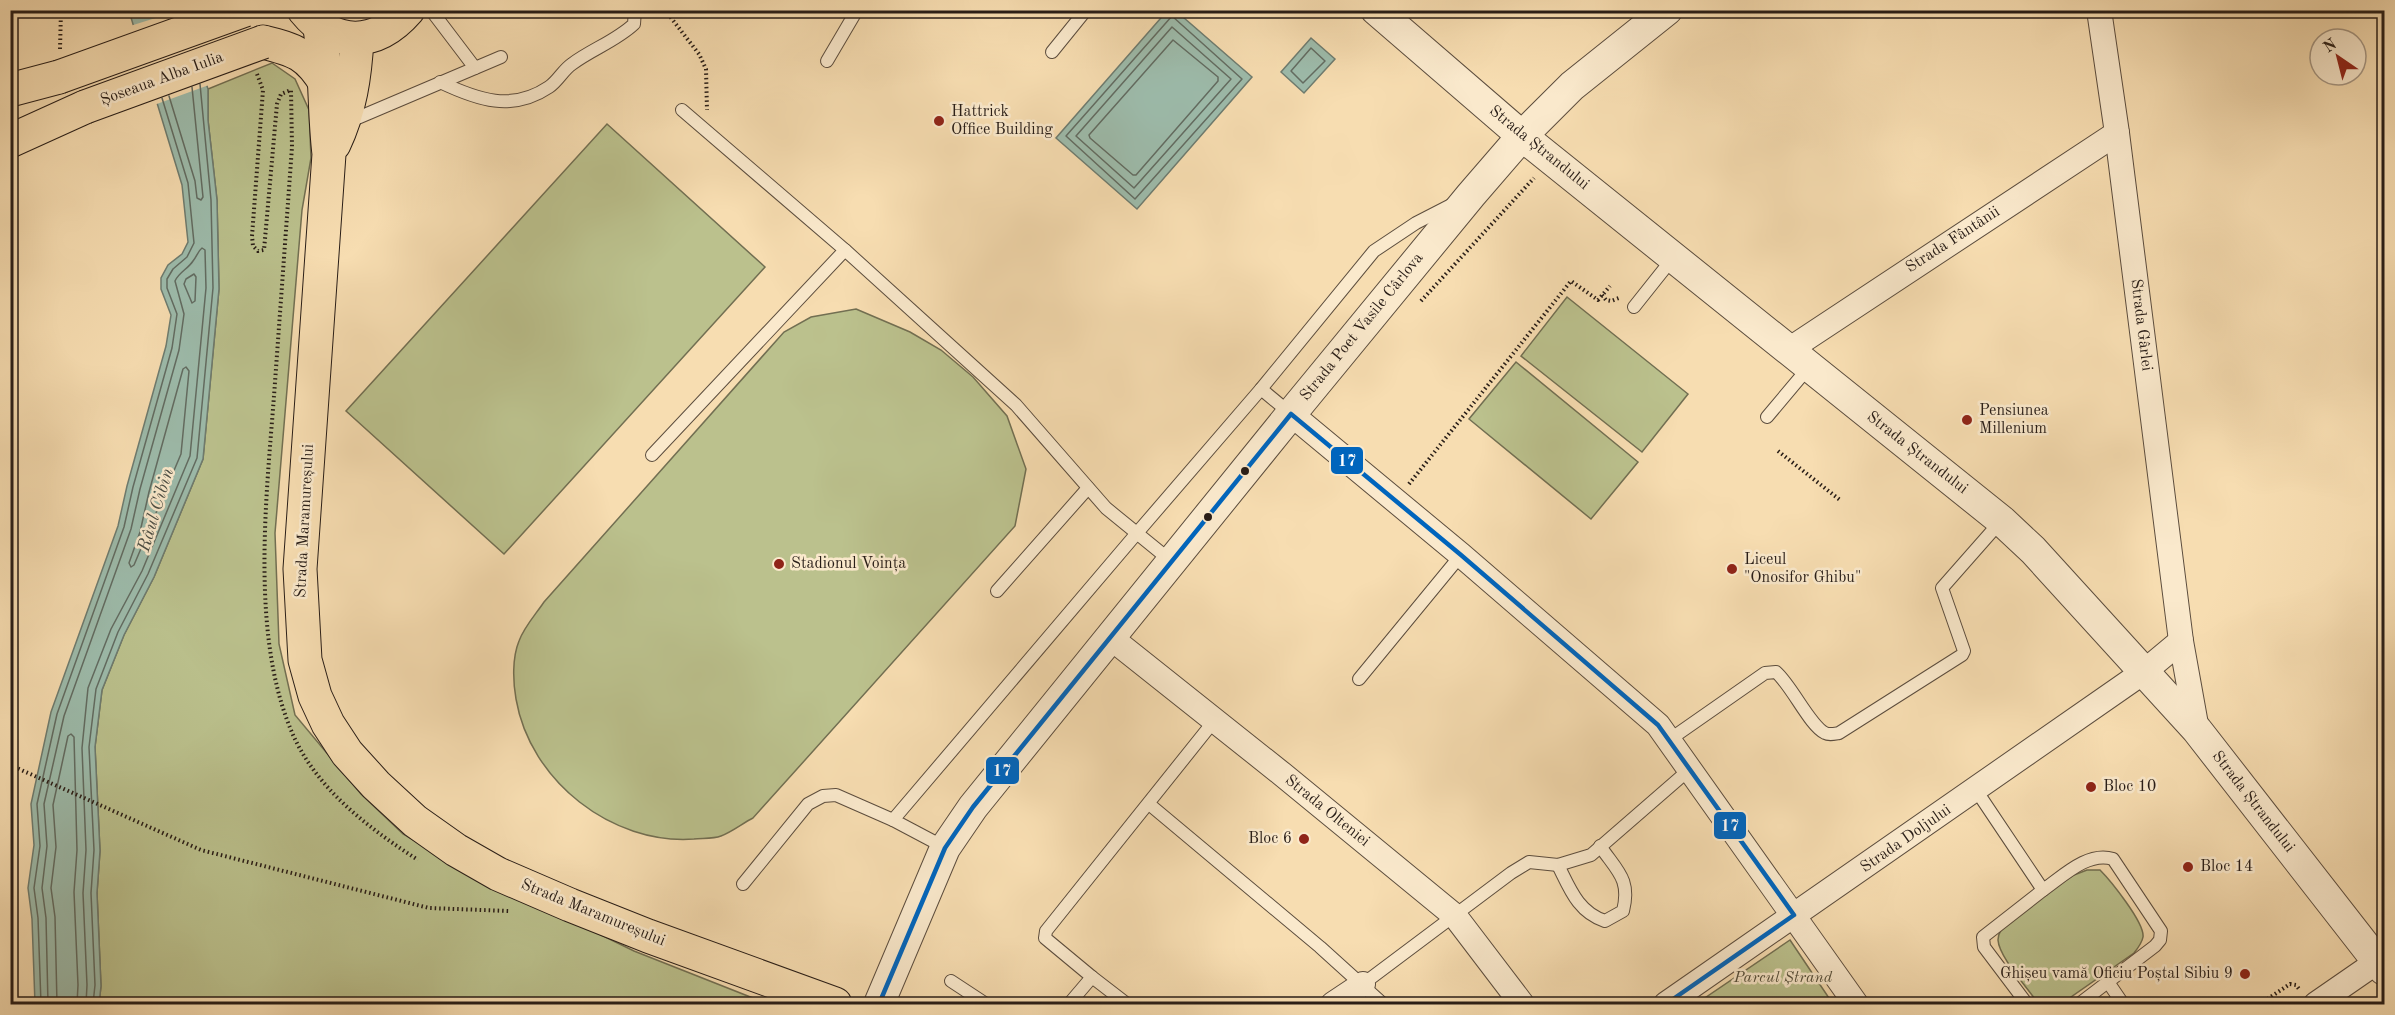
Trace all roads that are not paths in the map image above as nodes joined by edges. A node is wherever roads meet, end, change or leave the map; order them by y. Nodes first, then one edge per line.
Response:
1 (245, 10) edge
2 (408, 10) edge
3 (431, 10) edge
4 (635, 10) edge
5 (857, 10) edge
6 (1086, 10) edge
7 (1376, 10) edge
8 (1667, 10) edge
9 (2098, 10) edge
10 (313, 21) edge
11 (357, 39) junction
12 (1052, 52) dead end
13 (258, 55) junction
14 (501, 57) dead end
15 (827, 61) dead end
16 (475, 68) junction
17 (440, 82) junction
18 (326, 84) junction
19 (10, 90) edge
20 (682, 110) dead end
21 (344, 124) junction
22 (2117, 132) junction
23 (1522, 136) junction
24 (10, 141) edge
25 (330, 154) junction
26 (1471, 195) junction
27 (845, 250) junction
28 (1673, 257) junction
29 (1634, 306) dead end
30 (1800, 358) junction
31 (1261, 389) junction
32 (1292, 414) junction
33 (1767, 417) dead end
34 (652, 455) dead end
35 (1088, 488) junction
36 (2002, 520) junction
37 (1137, 532) junction
38 (1461, 555) junction
39 (1172, 562) junction
40 (997, 591) dead end
41 (1111, 638) junction
42 (2181, 640) junction
43 (2145, 671) junction
44 (1359, 679) dead end
45 (1214, 720) junction
46 (2197, 730) junction
47 (1669, 740) junction
48 (1690, 769) junction
49 (1976, 790) junction
50 (1149, 804) junction
51 (893, 820) junction
52 (1600, 846) junction
53 (945, 848) junction
54 (1558, 865) junction
55 (743, 884) dead end
56 (2043, 890) junction
57 (1794, 915) junction
58 (1455, 916) junction
59 (2383, 963) edge
60 (1092, 977) junction
61 (951, 981) dead end
62 (2108, 982) junction
63 (1363, 984) junction
64 (2309, 1000) edge
65 (836, 1005) edge
66 (879, 1005) edge
67 (986, 1005) edge
68 (1070, 1005) edge
69 (1127, 1005) edge
70 (1333, 1005) edge
71 (1383, 1005) edge
72 (1522, 1005) edge
73 (1666, 1005) edge
74 (1856, 1005) edge
75 (2026, 1005) edge
76 (2079, 1005) edge
77 (2123, 1005) edge

1 - 19 main road, bridge
2 - 11 main road
3 - 16 lane
4 - 17 lane
5 - 15 lane
6 - 12 lane
7 - 23 street, Strada Ștrandului
8 - 23 street, Strada Poet Vasile Cârlova
9 - 22 street, Strada Gârlei
10 - 11 main road
10 - 13 main road, Șoseaua Alba Iulia
10 - 18 main road, Strada Maramureșului
11 - 21 main road, Strada Maramureșului
13 - 18 main road
13 - 24 main road, Șoseaua Alba Iulia, bridge
14 - 16 lane
16 - 17 lane
17 - 21 lane
18 - 25 main road, Strada Maramureșului
20 - 27 lane
21 - 25 main road, Strada Maramureșului
22 - 30 street, Strada Fântânii
22 - 42 street, Strada Gârlei
23 - 26 street, Strada Poet Vasile Cârlova
23 - 28 street, Strada Ștrandului
25 - 65 main road, Strada Maramureșului
26 - 31 lane
26 - 32 street, Strada Poet Vasile Cârlova
27 - 34 lane
27 - 35 lane
28 - 29 lane
28 - 30 street, Strada Ștrandului
30 - 33 lane
30 - 36 street, Strada Ștrandului
31 - 32 lane
31 - 37 lane
32 - 38 street
32 - 39 street, Strada Poet Vasile Cârlova
35 - 37 lane
35 - 40 lane
36 - 43 street, Strada Ștrandului
36 - 47 lane
37 - 39 lane
37 - 51 lane
38 - 44 lane
38 - 47 street
39 - 41 street, Strada Poet Vasile Cârlova
41 - 45 street, Strada Olteniei
41 - 53 street, Strada Poet Vasile Cârlova
42 - 43 street
42 - 46 street, Strada Gârlei
43 - 46 street, Strada Ștrandului
43 - 49 street, Strada Doljului
45 - 50 lane
45 - 58 street, Strada Olteniei
46 - 59 street, Strada Ștrandului
47 - 48 street
48 - 52 lane
48 - 57 street
49 - 56 lane
49 - 57 street, Strada Doljului
50 - 60 lane
50 - 63 lane
51 - 53 lane
51 - 55 lane
52 - 54 lane
52 - 54 lane
53 - 66 street, Strada Poet Vasile Cârlova
54 - 58 lane
56 - 62 lane
56 - 75 lane
57 - 73 street, Strada Doljului
57 - 74 street
58 - 63 lane
58 - 72 street, Strada Olteniei
59 - 64 street
60 - 68 lane
60 - 69 lane
61 - 67 lane
62 - 76 lane
62 - 77 lane
63 - 70 street
63 - 71 lane

